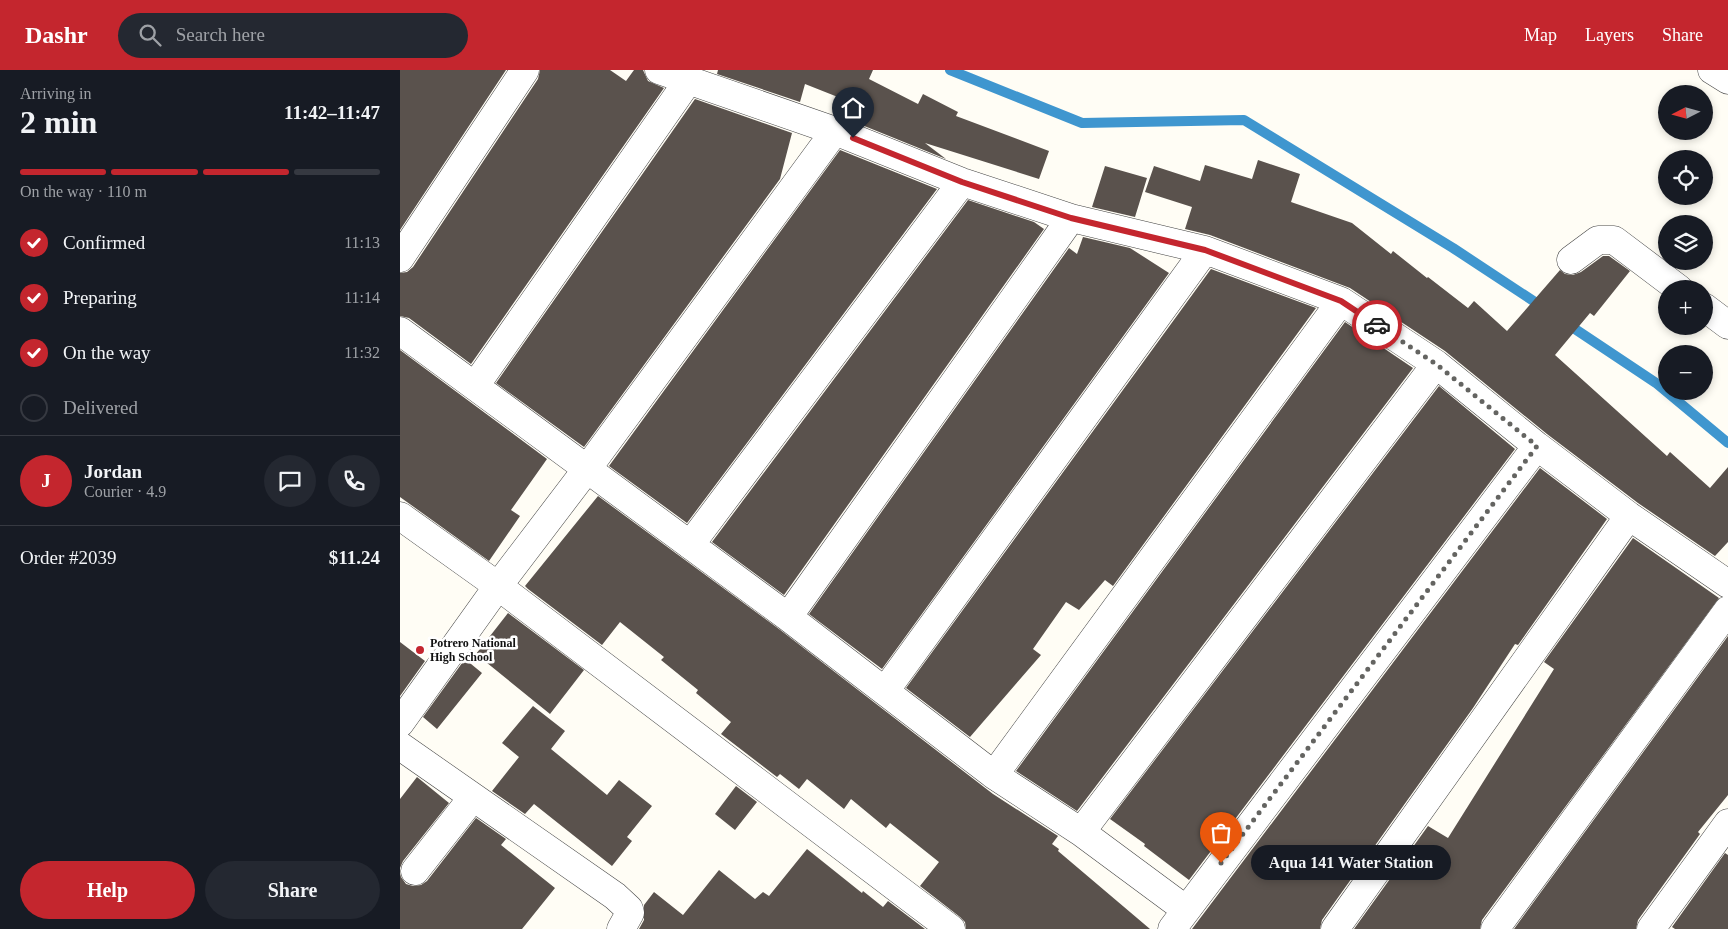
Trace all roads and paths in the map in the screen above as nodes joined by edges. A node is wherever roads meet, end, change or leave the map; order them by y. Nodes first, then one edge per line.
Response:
1 (525, 70) edge
2 (659, 70) edge
3 (1712, 70) edge
4 (1728, 80) edge
5 (688, 81) junction
6 (835, 131) junction
7 (962, 182) junction
8 (1071, 218) junction
9 (1205, 250) junction
10 (400, 258) edge
11 (1571, 260) dead end
12 (1667, 280) edge
13 (1341, 301) junction
14 (1713, 314) edge
15 (1728, 325) edge
16 (400, 331) edge
17 (1436, 364) junction
18 (474, 386) junction
19 (1537, 446) junction
20 (587, 469) junction
21 (400, 516) edge
22 (1630, 516) junction
23 (690, 545) junction
24 (1728, 584) edge
25 (498, 586) junction
26 (1728, 610) edge
27 (788, 617) junction
28 (885, 691) junction
29 (400, 723) edge
30 (400, 746) edge
31 (994, 775) junction
32 (473, 797) junction
33 (1728, 823) edge
34 (1080, 832) junction
35 (415, 871) dead end
36 (1179, 919) edge
37 (621, 929) edge
38 (951, 929) edge
39 (1335, 929) edge
40 (1495, 929) edge
41 (1651, 929) edge

1 - 10 street
2 - 5 street
3 - 4 street
5 - 6 street
5 - 18 street
6 - 7 street
6 - 20 street
7 - 8 street
7 - 23 street
8 - 9 street
8 - 27 street
9 - 13 street
9 - 28 street
11 - 12 street
13 - 17 street
13 - 31 street
14 - 15 street
16 - 18 street
17 - 19 street
17 - 34 street
18 - 20 street
19 - 22 street
19 - 36 street
20 - 23 street
20 - 25 street
21 - 25 street
22 - 24 street
22 - 39 street
23 - 27 street
25 - 29 street
25 - 38 street
26 - 40 street
27 - 28 street
28 - 31 street
30 - 32 street
31 - 34 street
32 - 35 street
32 - 37 street
33 - 41 street
34 - 36 street

